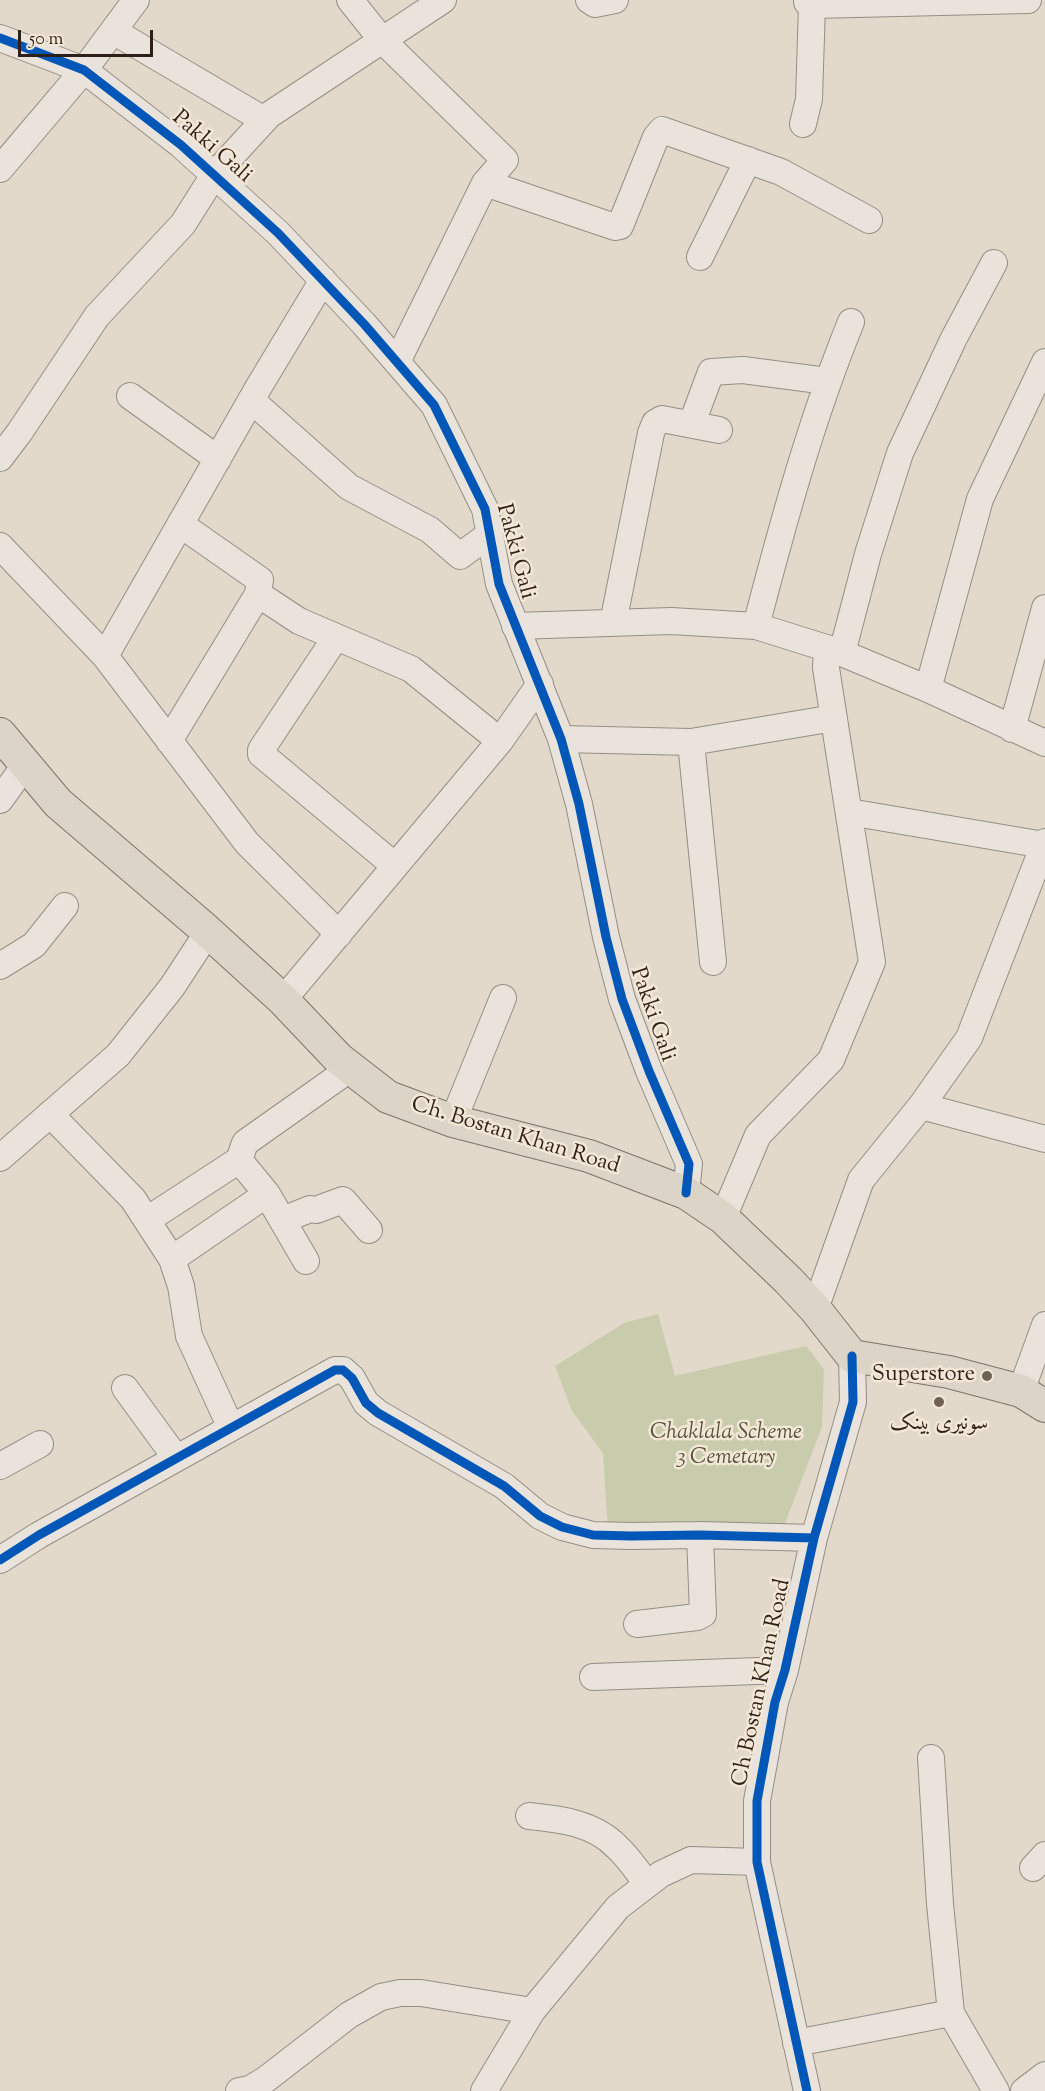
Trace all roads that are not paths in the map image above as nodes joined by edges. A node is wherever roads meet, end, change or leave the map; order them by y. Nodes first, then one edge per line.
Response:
1 (136, 0) edge
2 (350, 0) edge
3 (443, 0) edge
4 (589, 0) edge
5 (615, 0) edge
6 (1028, 0) edge
7 (809, 3) edge
8 (113, 31) junction
9 (0, 38) edge
10 (382, 40) junction
11 (84, 70) junction
12 (264, 120) junction
13 (803, 124) dead end
14 (748, 160) junction
15 (0, 169) edge
16 (214, 175) junction
17 (485, 183) junction
18 (869, 220) dead end
19 (700, 257) dead end
20 (994, 262) dead end
21 (323, 280) junction
22 (851, 322) dead end
23 (397, 362) junction
24 (1045, 362) edge
25 (827, 381) junction
26 (130, 396) dead end
27 (251, 400) junction
28 (692, 423) junction
29 (719, 430) dead end
30 (0, 458) edge
31 (218, 459) junction
32 (180, 524) junction
33 (490, 534) junction
34 (0, 546) edge
35 (258, 594) junction
36 (1045, 608) edge
37 (613, 623) junction
38 (515, 626) junction
39 (756, 626) junction
40 (336, 637) junction
41 (834, 651) junction
42 (105, 656) junction
43 (540, 684) junction
44 (928, 688) junction
45 (834, 718) junction
46 (1012, 729) junction
47 (0, 734) edge
48 (561, 739) junction
49 (170, 741) junction
50 (500, 741) junction
51 (691, 742) junction
52 (1045, 743) edge
53 (26, 764) junction
54 (0, 800) edge
55 (849, 812) junction
56 (1044, 844) edge
57 (395, 866) junction
58 (65, 906) dead end
59 (208, 932) junction
60 (339, 934) junction
61 (713, 962) dead end
62 (0, 966) edge
63 (503, 998) dead end
64 (283, 1000) junction
65 (351, 1068) junction
66 (921, 1106) junction
67 (50, 1114) junction
68 (453, 1121) junction
69 (1045, 1139) edge
70 (0, 1158) edge
71 (239, 1160) junction
72 (686, 1193) junction
73 (267, 1194) junction
74 (723, 1218) junction
75 (147, 1220) junction
76 (283, 1220) junction
77 (369, 1230) dead end
78 (172, 1259) junction
79 (306, 1261) dead end
80 (815, 1309) junction
81 (1045, 1325) edge
82 (852, 1356) junction
83 (125, 1388) dead end
84 (1033, 1398) edge
85 (231, 1428) junction
86 (40, 1444) dead end
87 (176, 1458) junction
88 (0, 1466) edge
89 (700, 1535) junction
90 (814, 1538) junction
91 (0, 1560) edge
92 (637, 1624) dead end
93 (785, 1670) junction
94 (593, 1677) dead end
95 (931, 1758) dead end
96 (529, 1816) dead end
97 (757, 1862) junction
98 (647, 1884) junction
99 (532, 2012) junction
100 (951, 2013) junction
101 (796, 2043) junction
102 (1045, 2075) edge
103 (239, 2091) edge
104 (484, 2091) edge
105 (807, 2091) edge
106 (996, 2091) edge
107 (1024, 2091) edge

1 - 8 street
2 - 10 street
3 - 10 street
4 - 5 street
6 - 7 street
7 - 13 street
8 - 11 street
8 - 12 street
9 - 11 street, Pakki Gali
10 - 12 street
10 - 17 street
11 - 15 street
11 - 16 street, Pakki Gali
12 - 16 street
14 - 17 street
14 - 18 street
14 - 19 street
16 - 21 street, Pakki Gali
16 - 30 street
17 - 23 street
20 - 41 street
21 - 23 street, Pakki Gali
21 - 27 street
22 - 25 street
23 - 33 street, Pakki Gali
24 - 44 street
25 - 28 street
25 - 39 street
26 - 31 street
27 - 31 street
27 - 33 street
28 - 29 street
28 - 37 street
31 - 32 street
32 - 35 street
32 - 42 street
33 - 38 street, Pakki Gali
34 - 42 street
35 - 40 street
35 - 49 street
36 - 46 street
37 - 38 street
37 - 39 street
38 - 43 street, Pakki Gali
39 - 41 street
40 - 50 street
40 - 57 street
41 - 44 street
41 - 45 street
42 - 49 street
43 - 48 street, Pakki Gali
43 - 50 street
44 - 46 street
45 - 51 street
45 - 55 street
46 - 52 street
47 - 53 main road, Ch. Bostan Khan Road
48 - 51 street
48 - 72 street, Pakki Gali
49 - 60 street
50 - 57 street
51 - 61 street
53 - 54 street
53 - 59 main road, Ch. Bostan Khan Road
55 - 56 street
55 - 74 street
56 - 66 street
57 - 60 street
58 - 62 street
59 - 64 main road, Ch. Bostan Khan Road
59 - 67 street
60 - 64 street
63 - 68 street
64 - 65 main road, Ch. Bostan Khan Road
65 - 68 main road, Ch. Bostan Khan Road
65 - 71 street
66 - 69 street
66 - 80 street
67 - 70 street
67 - 75 street
68 - 72 main road, Ch. Bostan Khan Road
71 - 73 street
71 - 75 street
72 - 74 main road, Ch. Bostan Khan Road
73 - 76 street
73 - 78 street
74 - 80 main road, Ch. Bostan Khan Road
75 - 78 street
76 - 77 street
76 - 79 street
78 - 85 street
80 - 82 main road, Ch. Bostan Khan Road
81 - 84 street
82 - 84 main road
82 - 90 street, Ch Bostan Khan Road
83 - 87 street
85 - 87 street
85 - 89 street
86 - 88 street
87 - 91 street
89 - 90 street
89 - 92 street
90 - 93 street, Ch Bostan Khan Road
93 - 94 street
93 - 97 street, Ch Bostan Khan Road
95 - 100 street
96 - 98 street
97 - 98 street
97 - 101 street, Ch Bostan Khan Road
98 - 99 street
99 - 103 street
99 - 104 street
100 - 101 street
100 - 106 street
101 - 105 street, Ch Bostan Khan Road
102 - 107 street

